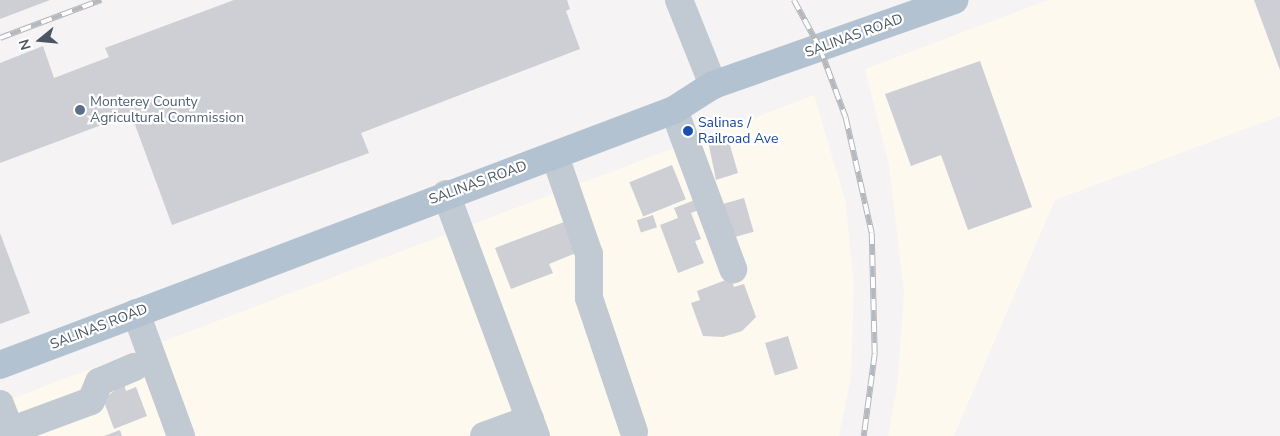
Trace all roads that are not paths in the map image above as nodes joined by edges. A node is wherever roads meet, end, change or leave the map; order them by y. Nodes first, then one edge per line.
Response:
1 (679, 0) edge
2 (954, 0) edge
3 (713, 85) junction
4 (674, 110) junction
5 (554, 156) junction
6 (446, 194) junction
7 (733, 269) dead end
8 (136, 313) junction
9 (0, 365) edge
10 (135, 367) dead end
11 (0, 404) edge
12 (533, 428) edge
13 (634, 432) dead end
14 (11, 434) edge
15 (181, 436) edge
16 (484, 436) edge

1 - 3 street
2 - 3 main road, SALINAS ROAD
3 - 4 main road, SALINAS ROAD
4 - 5 main road, SALINAS ROAD
4 - 7 street
5 - 6 main road, SALINAS ROAD
5 - 13 street
6 - 8 main road, SALINAS ROAD
6 - 12 street
8 - 9 main road, SALINAS ROAD
8 - 15 street
10 - 14 street
11 - 14 street
12 - 16 street

